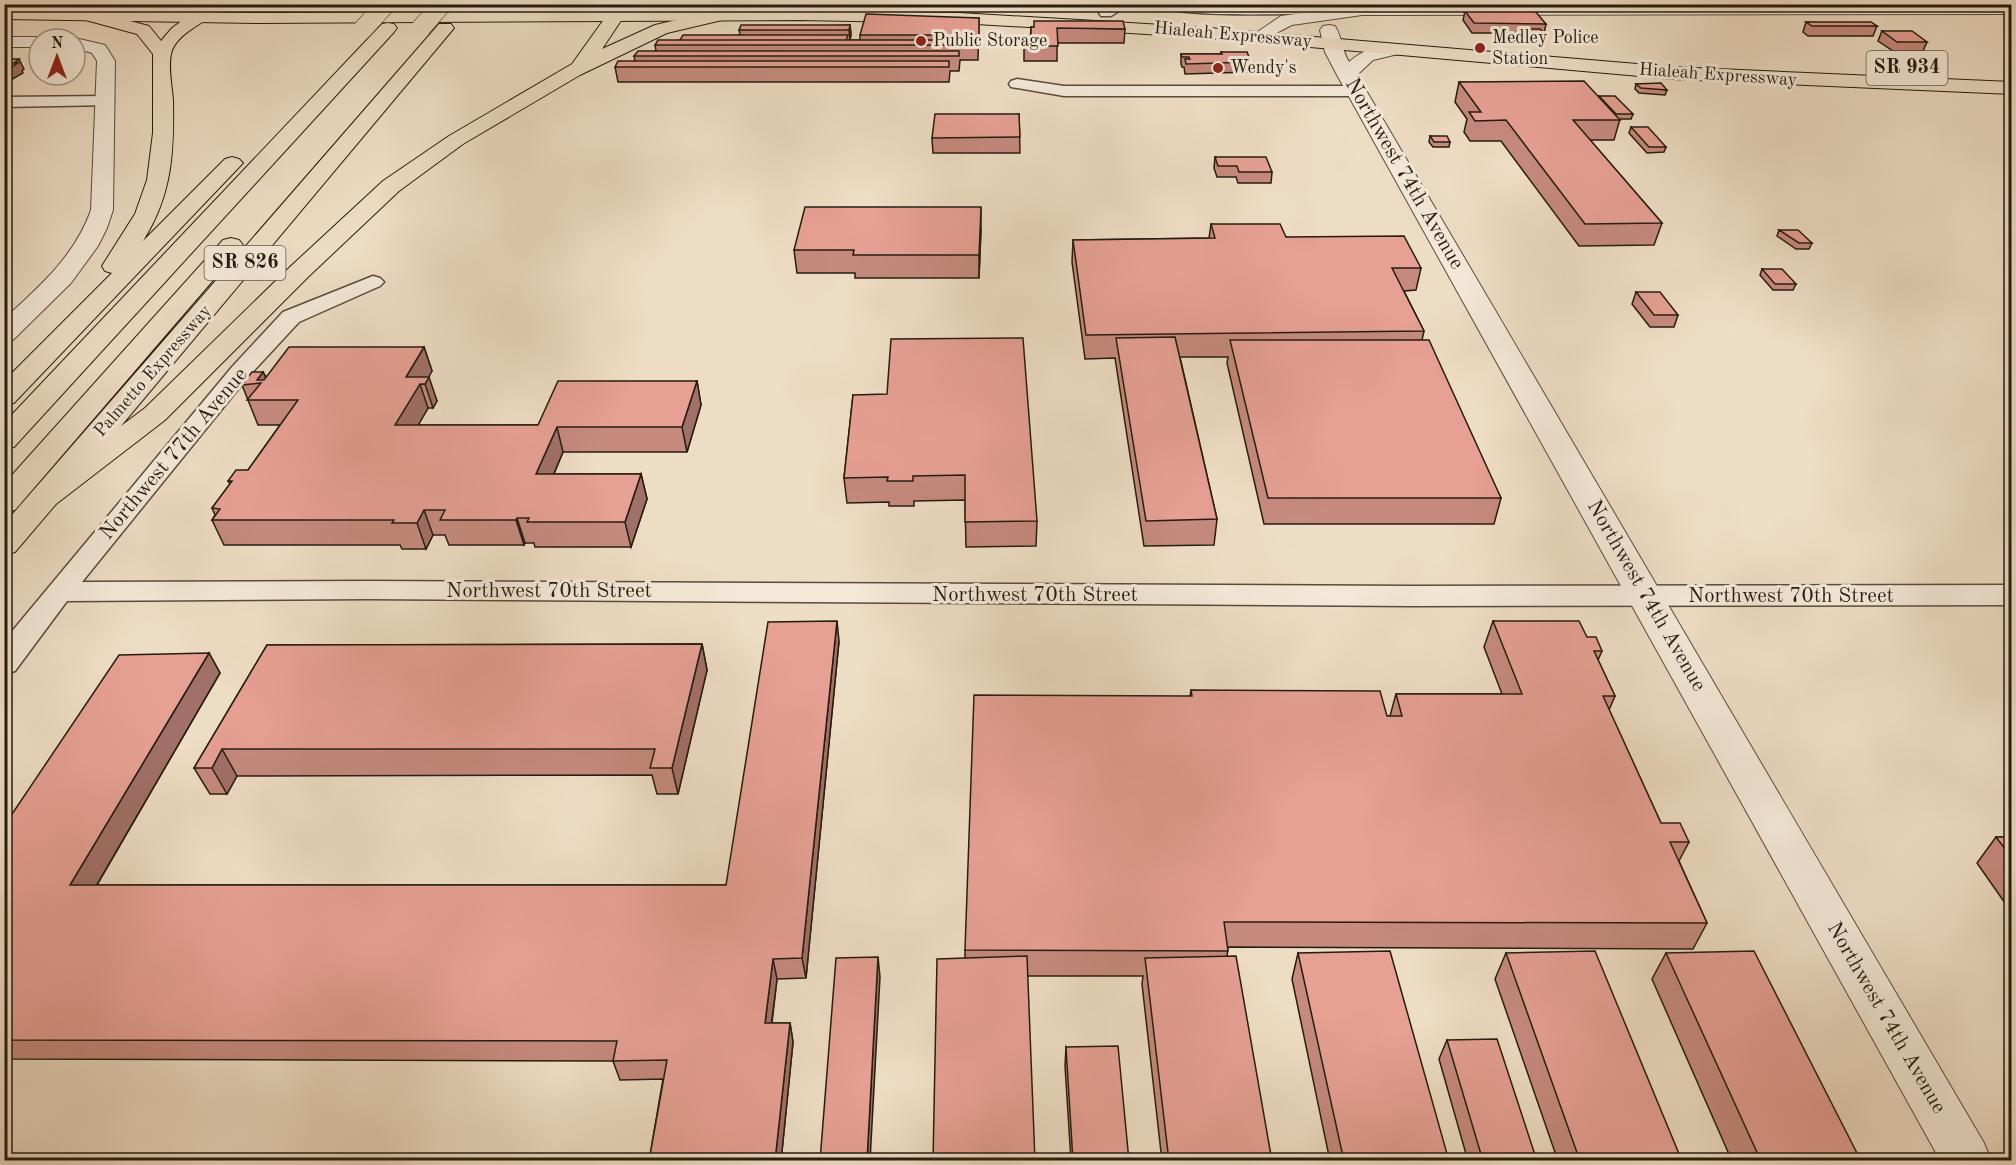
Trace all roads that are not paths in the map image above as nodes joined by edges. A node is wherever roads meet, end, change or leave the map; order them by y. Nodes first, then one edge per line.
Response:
1 (216, 4) edge
2 (386, 4) edge
3 (410, 4) edge
4 (441, 4) edge
5 (465, 4) edge
6 (933, 4) edge
7 (1123, 4) edge
8 (1161, 4) edge
9 (1618, 8) edge
10 (1242, 9) junction
11 (2012, 9) edge
12 (619, 11) edge
13 (1357, 12) junction
14 (1107, 13) junction
15 (4, 14) edge
16 (88, 15) junction
17 (716, 16) junction
18 (202, 17) junction
19 (1330, 29) junction
20 (1282, 32) junction
21 (4, 42) edge
22 (27, 42) edge
23 (87, 45) edge
24 (1392, 50) junction
25 (162, 54) junction
26 (2012, 70) edge
27 (573, 71) junction
28 (1347, 76) junction
29 (1017, 84) dead end
30 (2012, 88) edge
31 (106, 101) junction
32 (4, 102) edge
33 (273, 121) dead end
34 (249, 147) dead end
35 (373, 282) dead end
36 (4, 334) edge
37 (61, 340) junction
38 (4, 397) edge
39 (4, 441) edge
40 (45, 498) junction
41 (4, 503) edge
42 (4, 545) edge
43 (59, 592) junction
44 (2012, 595) edge
45 (1646, 597) junction
46 (4, 663) edge
47 (1967, 1161) edge

1 - 18 main road
2 - 33 main road, bridge
3 - 39 main road
4 - 41 main road, bridge
5 - 40 main road, Palmetto Expressway / SR 826
6 - 14 main road, Hialeah Expressway / SR 934
7 - 14 street
8 - 10 street
9 - 11 street
9 - 13 street
10 - 13 street
10 - 19 street
12 - 17 main road, Hialeah Expressway / SR 934
12 - 18 main road, Hialeah Expressway / SR 934
12 - 27 main road
13 - 19 street
13 - 20 street
14 - 20 main road, Hialeah Expressway / SR 934
15 - 16 main road
16 - 18 main road, SR 934
16 - 25 main road
17 - 20 main road, Hialeah Expressway / SR 934
17 - 27 main road
18 - 25 main road
19 - 20 main road, Hialeah Expressway / SR 934
19 - 20 street
19 - 24 main road, Hialeah Expressway / SR 934
19 - 26 main road, Hialeah Expressway / SR 934
19 - 28 street, Northwest 74th Avenue
20 - 28 main road
21 - 22 street
23 - 31 street
24 - 28 street
24 - 30 main road, Hialeah Expressway / SR 934
25 - 37 main road
27 - 40 main road
28 - 29 street
28 - 45 street, Northwest 74th Avenue
31 - 32 street
31 - 36 street
34 - 37 main road
35 - 43 street, Northwest 77th Avenue
37 - 38 main road
40 - 42 main road, Palmetto Expressway / SR 826
43 - 45 street, Northwest 70th Street
43 - 46 street, Northwest 77th Avenue
44 - 45 street, Northwest 70th Street
45 - 47 street, Northwest 74th Avenue

